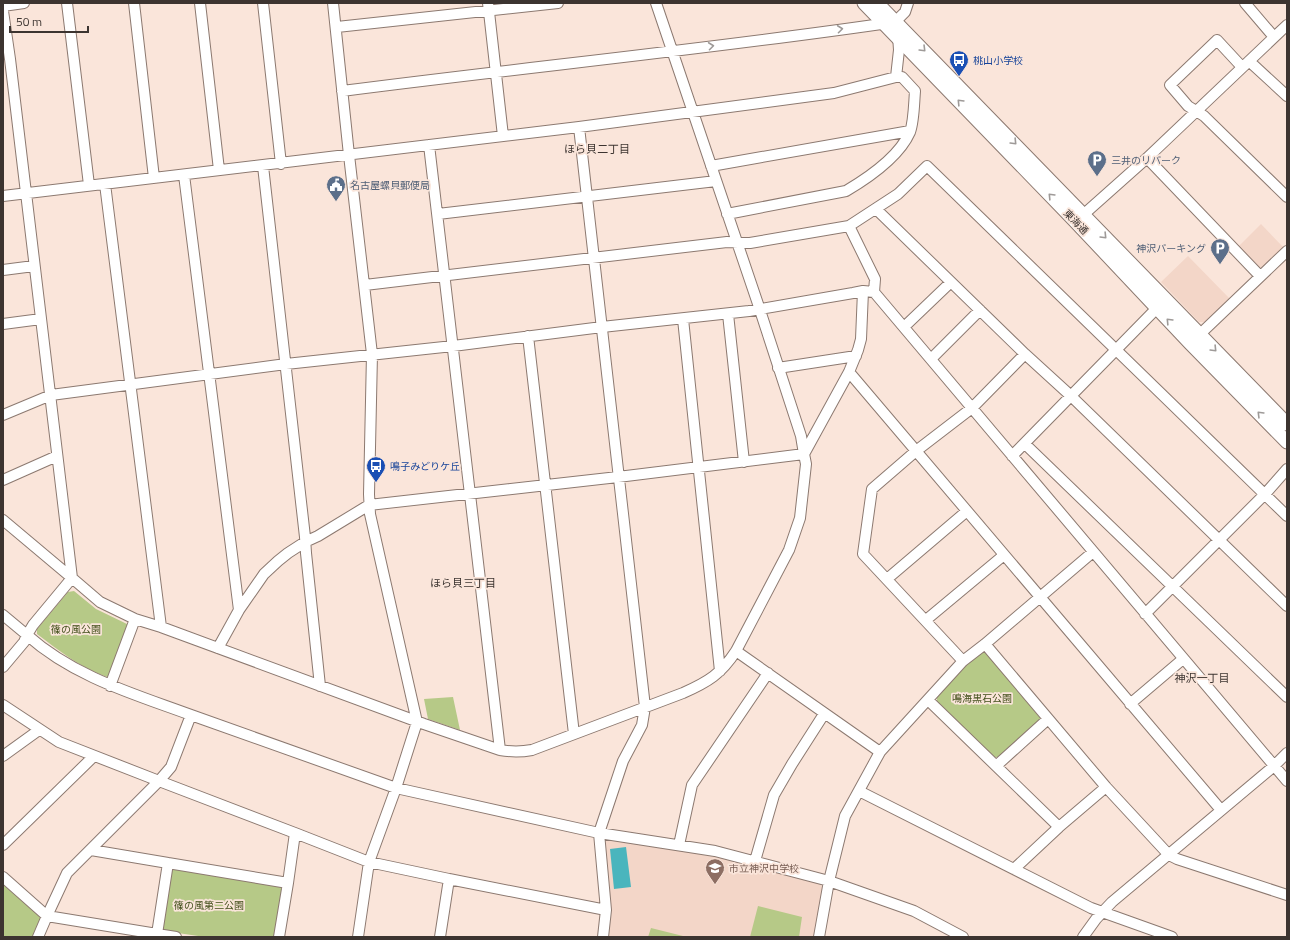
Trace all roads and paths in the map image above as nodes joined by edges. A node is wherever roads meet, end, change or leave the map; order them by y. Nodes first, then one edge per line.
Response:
1 (24, 3) edge
2 (67, 3) edge
3 (134, 3) edge
4 (200, 3) edge
5 (263, 3) edge
6 (334, 3) edge
7 (558, 3) edge
8 (656, 3) edge
9 (864, 3) edge
10 (877, 3) edge
11 (908, 3) edge
12 (1245, 3) edge
13 (3, 6) edge
14 (488, 7) edge
15 (3, 12) edge
16 (890, 22) junction
17 (1287, 25) edge
18 (337, 27) junction
19 (1274, 37) junction
20 (899, 39) junction
21 (673, 51) junction
22 (7, 60) edge
23 (1245, 64) junction
24 (496, 71) junction
25 (896, 76) junction
26 (342, 91) junction
27 (1287, 96) edge
28 (1196, 111) junction
29 (693, 112) junction
30 (579, 127) junction
31 (910, 131) junction
32 (503, 136) junction
33 (430, 145) junction
34 (349, 155) junction
35 (1147, 158) junction
36 (281, 164) junction
37 (263, 166) junction
38 (711, 166) junction
39 (219, 170) junction
40 (184, 175) junction
41 (154, 178) junction
42 (716, 181) junction
43 (106, 184) junction
44 (89, 185) junction
45 (25, 194) junction
46 (3, 196) edge
47 (586, 196) junction
48 (1287, 197) edge
49 (876, 209) junction
50 (438, 214) junction
51 (727, 214) junction
52 (1084, 215) junction
53 (848, 226) junction
54 (737, 243) junction
55 (1287, 251) edge
56 (594, 258) junction
57 (34, 266) junction
58 (3, 270) edge
59 (445, 275) junction
60 (1260, 276) junction
61 (951, 282) junction
62 (365, 285) junction
63 (869, 292) junction
64 (1157, 308) junction
65 (759, 310) junction
66 (980, 310) junction
67 (728, 314) junction
68 (41, 319) junction
69 (683, 319) junction
70 (3, 324) edge
71 (602, 327) junction
72 (904, 328) junction
73 (1200, 335) junction
74 (528, 336) junction
75 (1190, 343) junction
76 (453, 346) junction
77 (1116, 350) junction
78 (372, 354) junction
79 (1025, 354) junction
80 (856, 356) junction
81 (931, 359) junction
82 (286, 364) junction
83 (778, 368) junction
84 (849, 372) junction
85 (209, 374) junction
86 (131, 384) junction
87 (51, 394) junction
88 (1071, 396) junction
89 (972, 408) junction
90 (3, 415) edge
91 (1287, 424) edge
92 (1287, 442) edge
93 (1025, 444) junction
94 (916, 451) junction
95 (804, 454) junction
96 (57, 456) junction
97 (1012, 456) junction
98 (744, 462) junction
99 (698, 467) junction
100 (1287, 469) edge
101 (618, 477) junction
102 (3, 480) edge
103 (544, 486) junction
104 (470, 493) junction
105 (1265, 494) junction
106 (369, 505) junction
107 (967, 511) junction
108 (1287, 516) edge
109 (3, 520) edge
110 (1219, 540) junction
111 (305, 542) junction
112 (1093, 552) junction
113 (1004, 555) junction
114 (72, 578) junction
115 (887, 579) junction
116 (1173, 587) junction
117 (1039, 597) junction
118 (1287, 606) edge
119 (239, 610) junction
120 (1145, 614) junction
121 (3, 615) edge
122 (135, 619) junction
123 (926, 620) junction
124 (161, 627) junction
125 (28, 636) junction
126 (985, 644) junction
127 (218, 648) junction
128 (736, 651) junction
129 (1183, 659) junction
130 (963, 660) junction
131 (3, 667) edge
132 (720, 671) junction
133 (768, 673) junction
134 (110, 686) junction
135 (320, 686) junction
136 (1287, 697) edge
137 (928, 700) junction
138 (1130, 704) junction
139 (3, 705) edge
140 (645, 707) junction
141 (824, 714) junction
142 (191, 715) junction
143 (1048, 719) junction
144 (417, 722) junction
145 (39, 730) junction
146 (574, 734) junction
147 (500, 750) junction
148 (880, 752) junction
149 (1287, 753) edge
150 (3, 756) edge
151 (94, 756) junction
152 (996, 766) junction
153 (1274, 766) junction
154 (159, 781) junction
155 (1287, 781) edge
156 (1106, 787) junction
157 (396, 788) junction
158 (859, 791) junction
159 (1221, 810) junction
160 (1060, 827) junction
161 (295, 833) junction
162 (599, 833) junction
163 (3, 845) edge
164 (679, 845) junction
165 (91, 850) junction
166 (1169, 855) junction
167 (755, 861) junction
168 (369, 862) junction
169 (168, 863) junction
170 (1014, 869) junction
171 (3, 877) edge
172 (449, 879) junction
173 (829, 881) junction
174 (288, 883) junction
175 (1287, 895) edge
176 (606, 910) junction
177 (1102, 911) junction
178 (47, 916) junction
179 (157, 934) junction
180 (38, 937) edge
181 (176, 937) edge
182 (279, 937) edge
183 (358, 937) edge
184 (440, 937) edge
185 (603, 937) edge
186 (819, 937) edge
187 (963, 937) edge
188 (1083, 937) edge
189 (1172, 937) edge

1 - 13 street
2 - 44 street
3 - 41 street
4 - 39 street
5 - 36 street
6 - 18 street
7 - 14 street
8 - 21 street
9 - 16 main road, 東海通
10 - 16 main road, 東海通
11 - 16 street
12 - 19 street
14 - 18 street
14 - 24 street
15 - 22 street
16 - 20 main road, 東海通
21 -> 16 street
16 -> 52 main road, 東海通
17 - 19 street
18 - 26 street
19 - 23 street
20 - 25 street
64 -> 20 main road, 東海通
21 - 24 street
21 - 29 street
22 - 45 street
23 - 27 street
23 - 28 street
23 - 28 street
24 - 26 street
24 - 32 street
25 - 29 street
25 - 31 street
26 - 34 street
28 - 35 street
28 - 48 street
29 - 30 street
29 - 38 street
30 - 32 street
30 - 47 street
31 - 38 street
31 - 51 street
32 - 33 street
33 - 34 street
33 - 50 street
34 - 36 street
34 - 62 street
35 - 52 street
35 - 60 street
36 - 37 street
37 - 39 street
37 - 82 street
38 - 42 street
39 - 40 street
40 - 41 street
40 - 85 street
41 - 43 street
42 - 47 street
42 - 51 street
43 - 44 street
43 - 86 street
44 - 45 street
45 - 46 street
45 - 57 street
47 - 50 street
47 - 56 street
49 - 53 street
49 - 61 street
49 - 77 street
50 - 59 street
51 - 54 street
52 -> 73 main road, 東海通
53 - 54 street
53 - 63 street
54 - 56 street
54 - 65 street
55 - 60 street
56 - 59 street
56 - 71 street
57 - 58 street
57 - 68 street
59 - 62 street
59 - 76 street
60 - 73 street
61 - 66 street
61 - 72 street
62 - 78 street
63 - 65 street
63 - 72 street
63 - 80 street
75 -> 64 main road, 東海通
64 - 77 street
65 - 67 street
65 - 83 street
66 - 79 street
66 - 81 street
67 - 69 street
67 - 98 street
68 - 70 street
68 - 87 street
69 - 71 street
69 - 99 street
71 - 74 street
71 - 101 street
72 - 81 street
73 - 75 street
73 -> 91 main road, 東海通
74 - 76 street
74 - 103 street
92 -> 75 main road, 東海通
76 - 78 street
76 - 104 street
77 - 88 street
77 - 105 street
78 - 82 street
78 - 106 street
79 - 88 street
79 - 89 street
80 - 83 street
80 - 84 street
81 - 89 street
82 - 85 street
82 - 111 street
83 - 95 street
84 - 94 street
84 - 95 street
85 - 86 street
85 - 119 street
86 - 87 street
86 - 124 street
87 - 90 street
87 - 96 street
88 - 93 street
88 - 110 street
89 - 94 street
89 - 97 street
93 - 97 street
93 - 116 street
94 - 107 street
94 - 115 street
95 - 98 street
95 - 128 street
96 - 102 street
96 - 114 street
97 - 112 street
98 - 99 street
99 - 101 street
99 - 132 street
100 - 105 street
101 - 103 street
101 - 140 street
103 - 104 street
103 - 146 street
104 - 106 street
104 - 147 street
105 - 108 street
105 - 110 street
106 - 111 street
106 - 144 street
107 - 113 street
107 - 115 street
109 - 114 street
110 - 116 street
110 - 118 street
111 - 119 street
111 - 135 street
112 - 117 street
112 - 120 street
113 - 117 street
113 - 123 street
114 - 122 street
114 - 125 street
115 - 123 street
116 - 120 street
116 - 136 street
117 - 126 street
117 - 138 street
119 - 127 street
120 - 129 street
121 - 125 street
122 - 124 street
122 - 134 street
123 - 130 street
124 - 127 street
125 - 131 street
125 - 134 street
126 - 130 street
126 - 143 street
127 - 135 street
128 - 132 street
128 - 133 street
129 - 138 street
129 - 153 street
130 - 137 street
132 - 140 street
133 - 141 street
133 - 164 street
134 - 142 street
135 - 144 street
137 - 148 street
137 - 152 street
138 - 159 street
139 - 145 street
140 - 146 street
140 - 162 street
141 - 148 street
141 - 167 street
142 - 154 street
142 - 157 street
143 - 152 street
143 - 156 street
144 - 147 street
144 - 157 street
145 - 150 street
145 - 151 street
146 - 147 street
148 - 158 street
149 - 153 street
151 - 154 street
151 - 163 street
152 - 160 street
153 - 155 street
153 - 159 street
154 - 161 street
154 - 165 street
156 - 160 street
156 - 166 street
157 - 162 street
157 - 168 street
158 - 170 street
158 - 173 street
159 - 166 street
160 - 170 street
161 - 168 street
161 - 174 street
162 - 164 street
162 - 176 street
164 - 167 street
165 - 169 street
165 - 178 street
166 - 175 street
166 - 177 street
167 - 173 street
168 - 172 street
168 - 183 street
169 - 174 street
169 - 179 street
170 - 177 street
171 - 178 street
172 - 176 street
172 - 184 street
173 - 186 street
173 - 187 street
174 - 182 street
176 - 185 street
177 - 188 street
177 - 189 street
178 - 179 street
178 - 180 street
179 - 181 street

